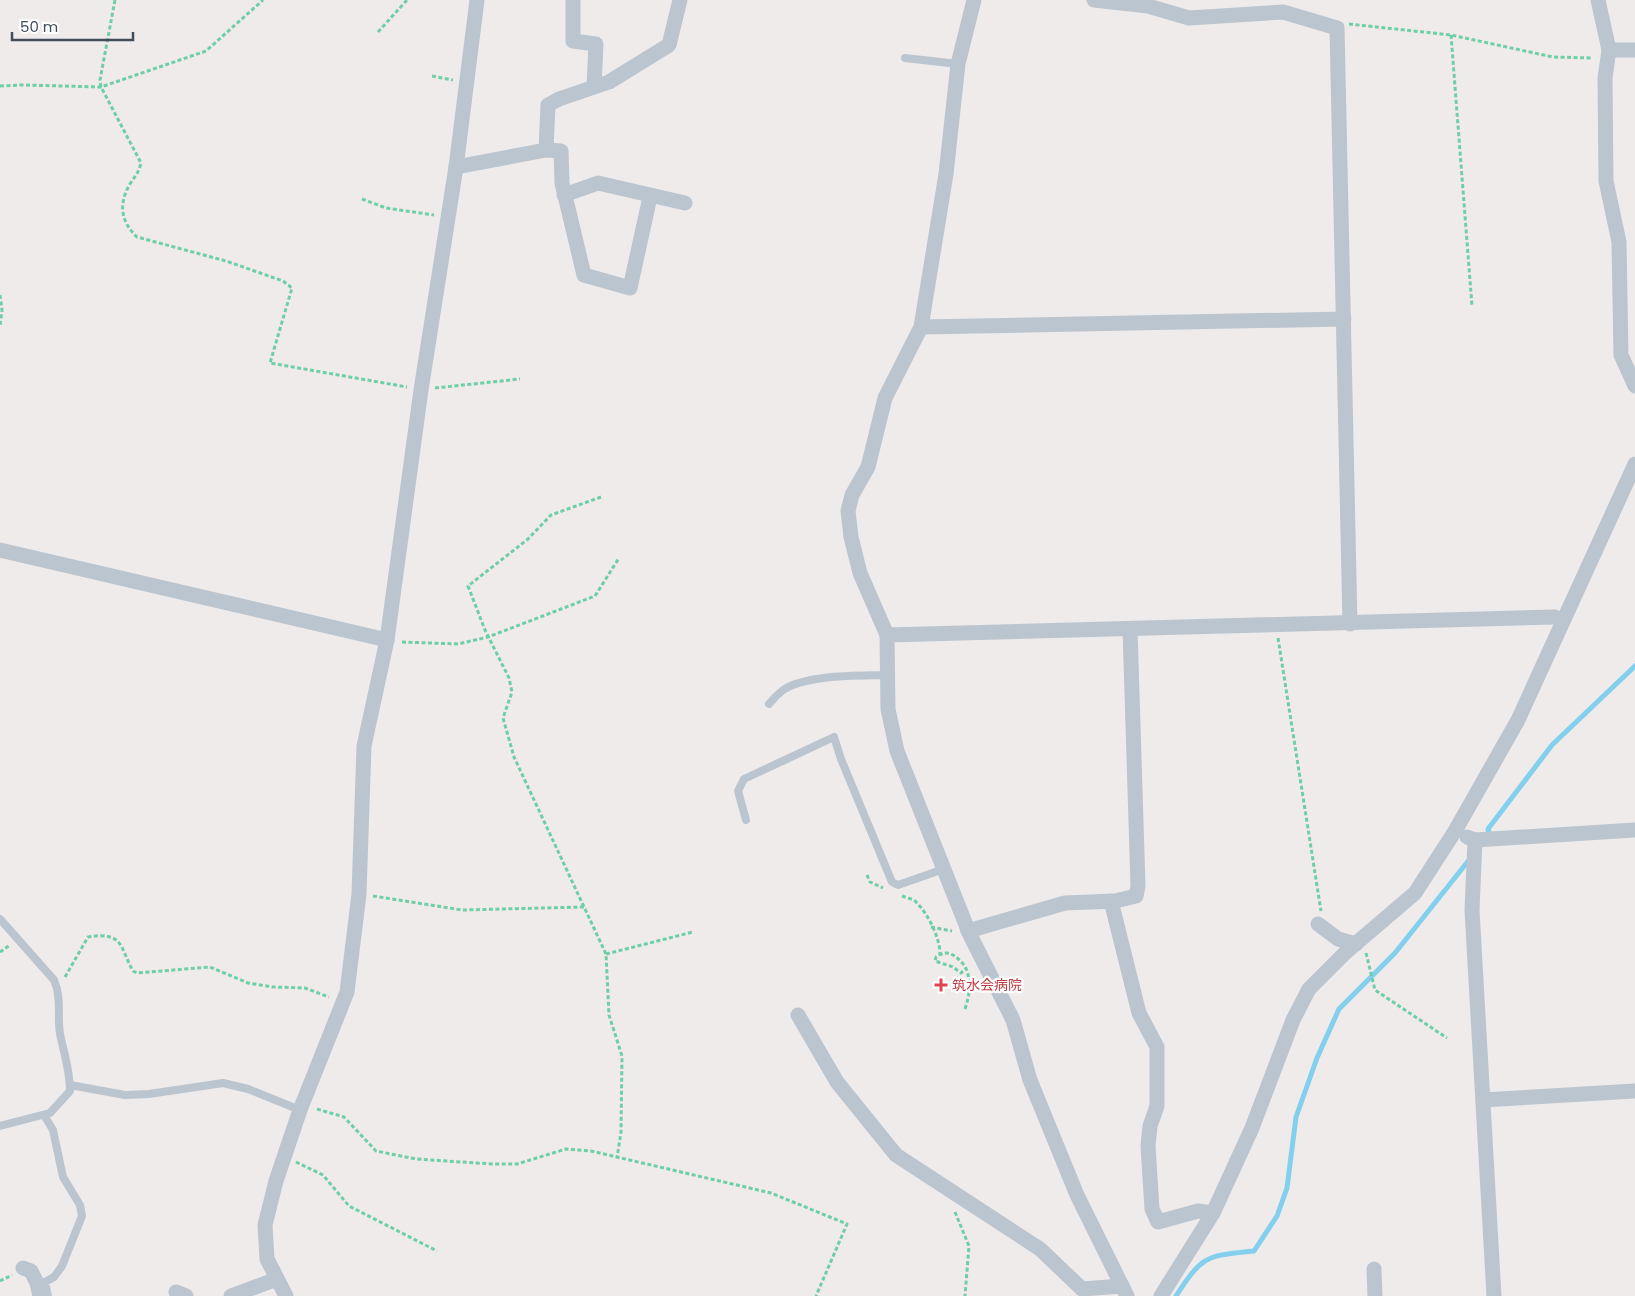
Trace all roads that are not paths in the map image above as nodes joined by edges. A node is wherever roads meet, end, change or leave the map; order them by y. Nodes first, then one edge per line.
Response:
1 (476, 0) edge
2 (573, 0) edge
3 (680, 0) edge
4 (974, 0) edge
5 (1094, 0) edge
6 (1598, 0) edge
7 (1609, 50) junction
8 (1635, 50) edge
9 (905, 58) dead end
10 (958, 64) junction
11 (594, 87) junction
12 (546, 150) junction
13 (456, 167) junction
14 (564, 195) junction
15 (650, 197) junction
16 (685, 203) dead end
17 (1344, 319) junction
18 (921, 326) junction
19 (1635, 386) edge
20 (1635, 464) edge
21 (0, 550) edge
22 (1556, 617) dead end
23 (1350, 624) junction
24 (1130, 629) junction
25 (887, 634) junction
26 (387, 640) junction
27 (888, 675) junction
28 (768, 704) dead end
29 (746, 820) dead end
30 (1635, 830) edge
31 (1455, 831) junction
32 (1475, 840) junction
33 (944, 869) junction
34 (1111, 901) junction
35 (0, 919) edge
36 (1321, 927) road end
37 (968, 931) junction
38 (1358, 942) junction
39 (798, 1015) dead end
40 (70, 1085) junction
41 (1635, 1092) edge
42 (1483, 1100) junction
43 (301, 1108) junction
44 (44, 1114) junction
45 (0, 1126) edge
46 (1213, 1213) junction
47 (23, 1268) dead end
48 (1374, 1269) dead end
49 (277, 1279) junction
50 (1124, 1291) edge
51 (40, 1296) edge
52 (48, 1296) edge
53 (231, 1296) edge
54 (286, 1296) edge
55 (1161, 1296) edge
56 (1375, 1296) edge
57 (1494, 1296) edge

1 - 13 street
2 - 11 street
3 - 11 street
4 - 10 street
5 - 17 street
6 - 7 street
7 - 8 street
7 - 19 street
9 - 10 lane
10 - 18 street
11 - 12 street
12 - 13 street
12 - 14 street
13 - 26 street
14 - 15 street
14 - 15 street
15 - 16 street
17 - 18 street
17 - 23 street
18 - 25 street
20 - 31 street
21 - 26 street
22 - 23 street
23 - 24 street
24 - 25 street
24 - 34 street
25 - 27 street
26 - 43 street
27 - 28 lane
27 - 33 street
29 - 33 lane
30 - 32 street
31 - 32 street
31 - 38 street
32 - 42 street
33 - 37 street
34 - 37 street
34 - 46 street
35 - 40 lane
36 - 38 street
37 - 50 street
38 - 46 street
39 - 50 street
40 - 43 lane
40 - 44 lane
41 - 42 street
42 - 57 street
43 - 49 street
44 - 45 lane
44 - 52 lane
46 - 55 street
47 - 51 street
48 - 56 street
49 - 53 street
49 - 54 street

